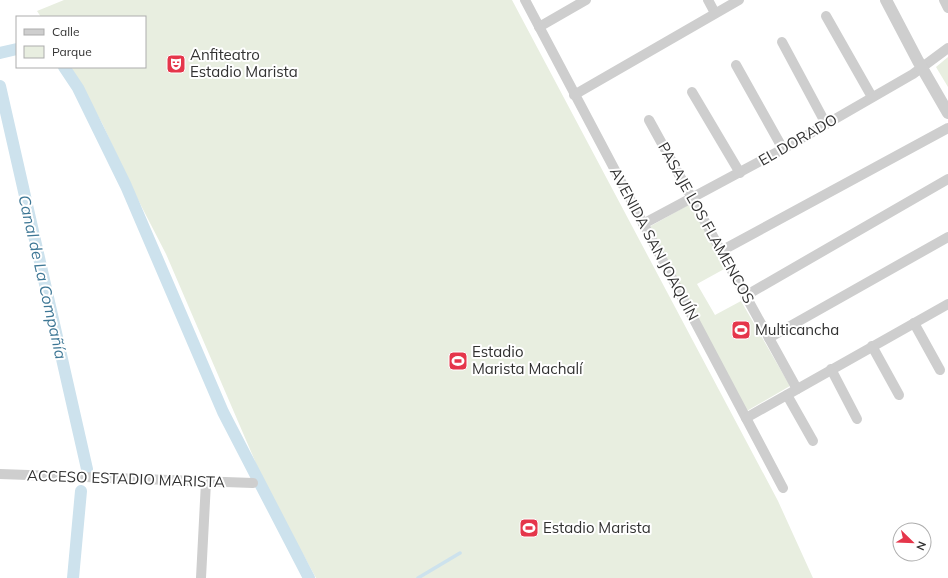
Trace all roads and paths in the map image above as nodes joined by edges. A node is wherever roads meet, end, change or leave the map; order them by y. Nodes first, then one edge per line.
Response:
1 (525, 0) edge
2 (586, 0) edge
3 (708, 0) edge
4 (739, 0) edge
5 (886, 0) edge
6 (944, 0) edge
7 (948, 8) edge
8 (715, 13) junction
9 (826, 16) dead end
10 (539, 26) junction
11 (782, 42) dead end
12 (948, 48) edge
13 (736, 65) dead end
14 (922, 68) junction
15 (692, 92) dead end
16 (574, 95) junction
17 (872, 97) junction
18 (948, 113) edge
19 (649, 120) dead end
20 (826, 124) junction
21 (948, 128) edge
22 (783, 149) junction
23 (740, 173) junction
24 (948, 179) edge
25 (692, 197) junction
26 (643, 224) junction
27 (948, 238) edge
28 (721, 251) junction
29 (745, 296) junction
30 (948, 304) edge
31 (914, 323) junction
32 (769, 338) junction
33 (872, 346) junction
34 (831, 369) junction
35 (940, 370) dead end
36 (797, 389) junction
37 (787, 395) junction
38 (899, 395) dead end
39 (746, 418) junction
40 (857, 419) dead end
41 (813, 442) dead end
42 (0, 474) edge
43 (206, 482) junction
44 (253, 483) dead end
45 (783, 488) dead end
46 (201, 578) edge

1 - 10 street, AVENIDA SAN JOAQUÍN
2 - 10 street
3 - 8 street
4 - 8 street
5 - 14 street
6 - 7 street
8 - 16 street
9 - 17 street
10 - 16 street, AVENIDA SAN JOAQUÍN
11 - 20 street
12 - 14 street, EL DORADO
13 - 22 street
14 - 17 street, EL DORADO
14 - 18 street
15 - 23 street
16 - 26 street, AVENIDA SAN JOAQUÍN
17 - 20 street, EL DORADO
19 - 25 street, PASAJE LOS FLAMENCOS
20 - 22 street, EL DORADO
21 - 28 street
22 - 23 street, EL DORADO
23 - 25 street, EL DORADO
24 - 29 street
25 - 26 street, EL DORADO
25 - 28 street, PASAJE LOS FLAMENCOS
26 - 39 street, AVENIDA SAN JOAQUÍN
27 - 32 street
28 - 29 street, PASAJE LOS FLAMENCOS
29 - 32 street, PASAJE LOS FLAMENCOS
30 - 31 street
31 - 33 street
31 - 35 street
32 - 36 street, PASAJE LOS FLAMENCOS
33 - 34 street
33 - 38 street
34 - 36 street
34 - 40 street
36 - 37 street
37 - 39 street
37 - 41 street
39 - 45 street, AVENIDA SAN JOAQUÍN
42 - 43 street, ACCESO ESTADIO MARISTA
43 - 44 street, ACCESO ESTADIO MARISTA
43 - 46 street

